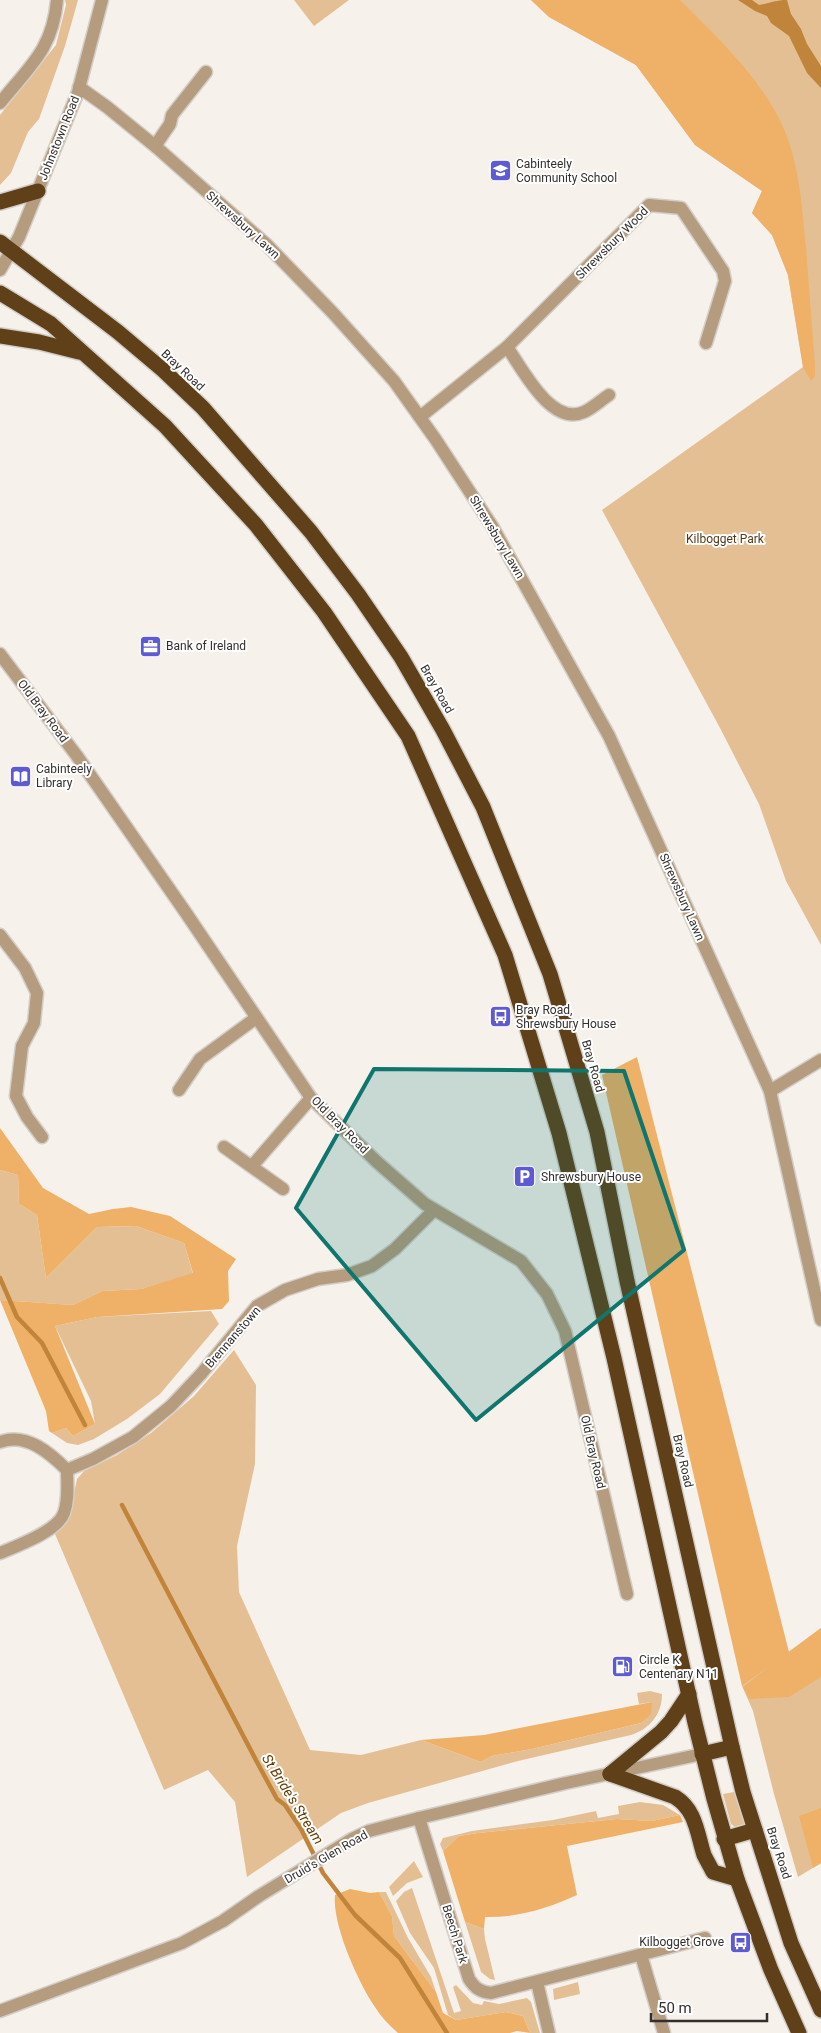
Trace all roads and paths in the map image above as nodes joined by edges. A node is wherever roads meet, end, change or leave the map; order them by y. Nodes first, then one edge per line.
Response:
1 (57, 0) edge
2 (102, 0) edge
3 (206, 72) dead end
4 (79, 87) junction
5 (0, 103) edge
6 (155, 146) junction
7 (38, 191) junction
8 (0, 202) edge
9 (6, 246) edge
10 (0, 270) edge
11 (0, 293) edge
12 (0, 336) edge
13 (706, 343) dead end
14 (507, 347) junction
15 (83, 352) junction
16 (609, 395) dead end
17 (420, 417) junction
18 (0, 654) edge
19 (0, 935) edge
20 (256, 1018) junction
21 (821, 1060) edge
22 (179, 1090) dead end
23 (770, 1091) junction
24 (311, 1098) junction
25 (42, 1137) dead end
26 (224, 1147) dead end
27 (252, 1166) junction
28 (283, 1189) dead end
29 (434, 1210) junction
30 (821, 1320) edge
31 (0, 1442) edge
32 (66, 1470) junction
33 (0, 1553) edge
34 (627, 1594) dead end
35 (689, 1694) junction
36 (732, 1747) junction
37 (702, 1754) junction
38 (610, 1774) junction
39 (418, 1818) junction
40 (756, 1830) junction
41 (724, 1839) junction
42 (737, 1879) junction
43 (705, 1938) dead end
44 (641, 1955) junction
45 (537, 1982) junction
46 (821, 2010) edge
47 (0, 2011) edge
48 (549, 2033) edge
49 (664, 2033) edge
50 (799, 2033) edge

1 - 5 street
2 - 4 street, Johnstown Road
3 - 6 street
4 - 6 street, Shrewsbury Lawn
4 - 7 street, Johnstown Road
6 - 17 street, Shrewsbury Lawn
7 - 8 highway
7 - 9 street, Johnstown Road
9 - 10 street, Johnstown Road
9 - 36 highway, Bray Road
11 - 15 highway
12 - 15 highway
13 - 14 street, Shrewsbury Wood
14 - 16 street
14 - 17 street, Shrewsbury Wood
15 - 35 highway
17 - 23 street, Shrewsbury Lawn
18 - 20 street, Old Bray Road
19 - 25 street
20 - 22 street
20 - 24 street, Old Bray Road
21 - 23 street
23 - 30 street, Shrewsbury Lawn
24 - 27 street
24 - 29 street, Old Bray Road
26 - 27 street
27 - 28 street
29 - 32 street, Brennanstown
29 - 34 street, Old Bray Road
31 - 32 street
32 - 33 street
35 - 37 highway
35 - 38 highway
36 - 37 highway
36 - 40 highway, Bray Road
37 - 38 street, Druid's Glen Road
37 - 41 highway
38 - 39 street, Druid's Glen Road
38 - 42 highway
39 - 45 street, Beech Park
39 - 47 street, Druid's Glen Road
40 - 41 highway
40 - 46 highway, Bray Road
41 - 42 highway
42 - 50 highway
43 - 44 street, Beech Park
44 - 45 street, Beech Park
44 - 49 street
45 - 48 street

